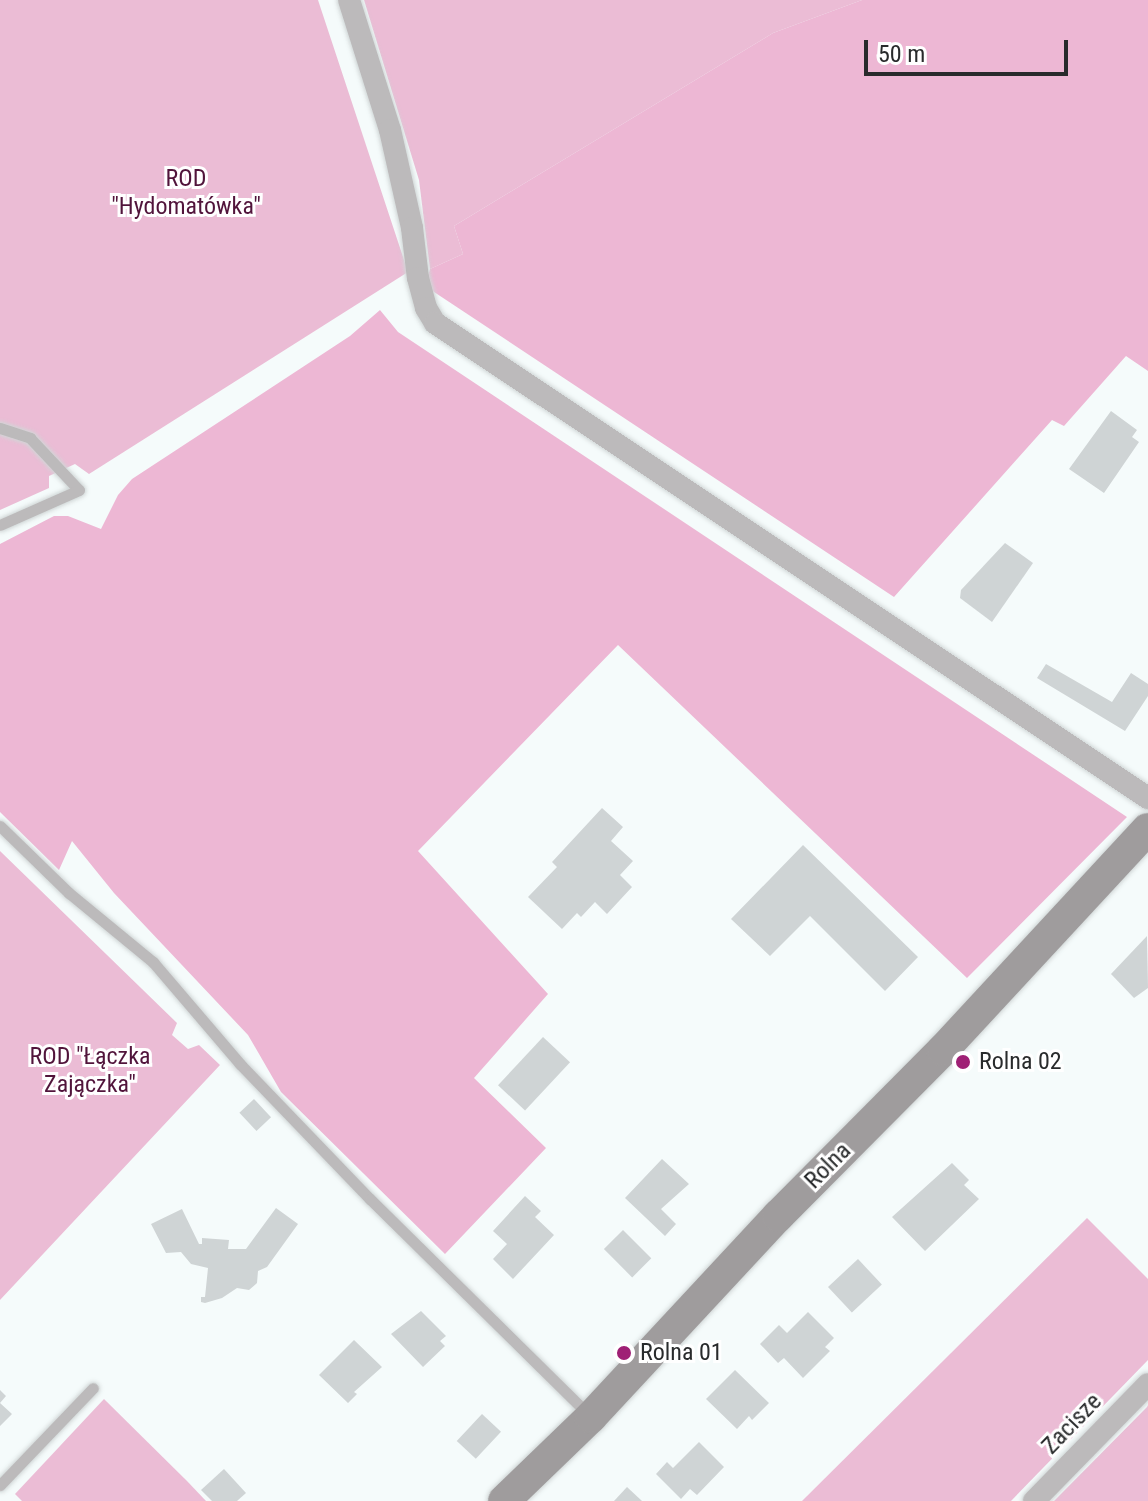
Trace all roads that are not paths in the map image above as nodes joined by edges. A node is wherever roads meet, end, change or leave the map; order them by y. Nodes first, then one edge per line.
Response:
1 (349, 0) edge
2 (0, 428) edge
3 (0, 525) edge
4 (1148, 798) edge
5 (0, 826) edge
6 (1148, 829) edge
7 (1148, 1384) edge
8 (93, 1388) dead end
9 (591, 1417) junction
10 (0, 1485) edge
11 (504, 1501) edge
12 (1034, 1501) edge

1 - 4 street
2 - 3 lane
5 - 9 lane
6 - 9 street, Rolna
7 - 12 street, Zacisze
8 - 10 lane
9 - 11 street, Rolna

